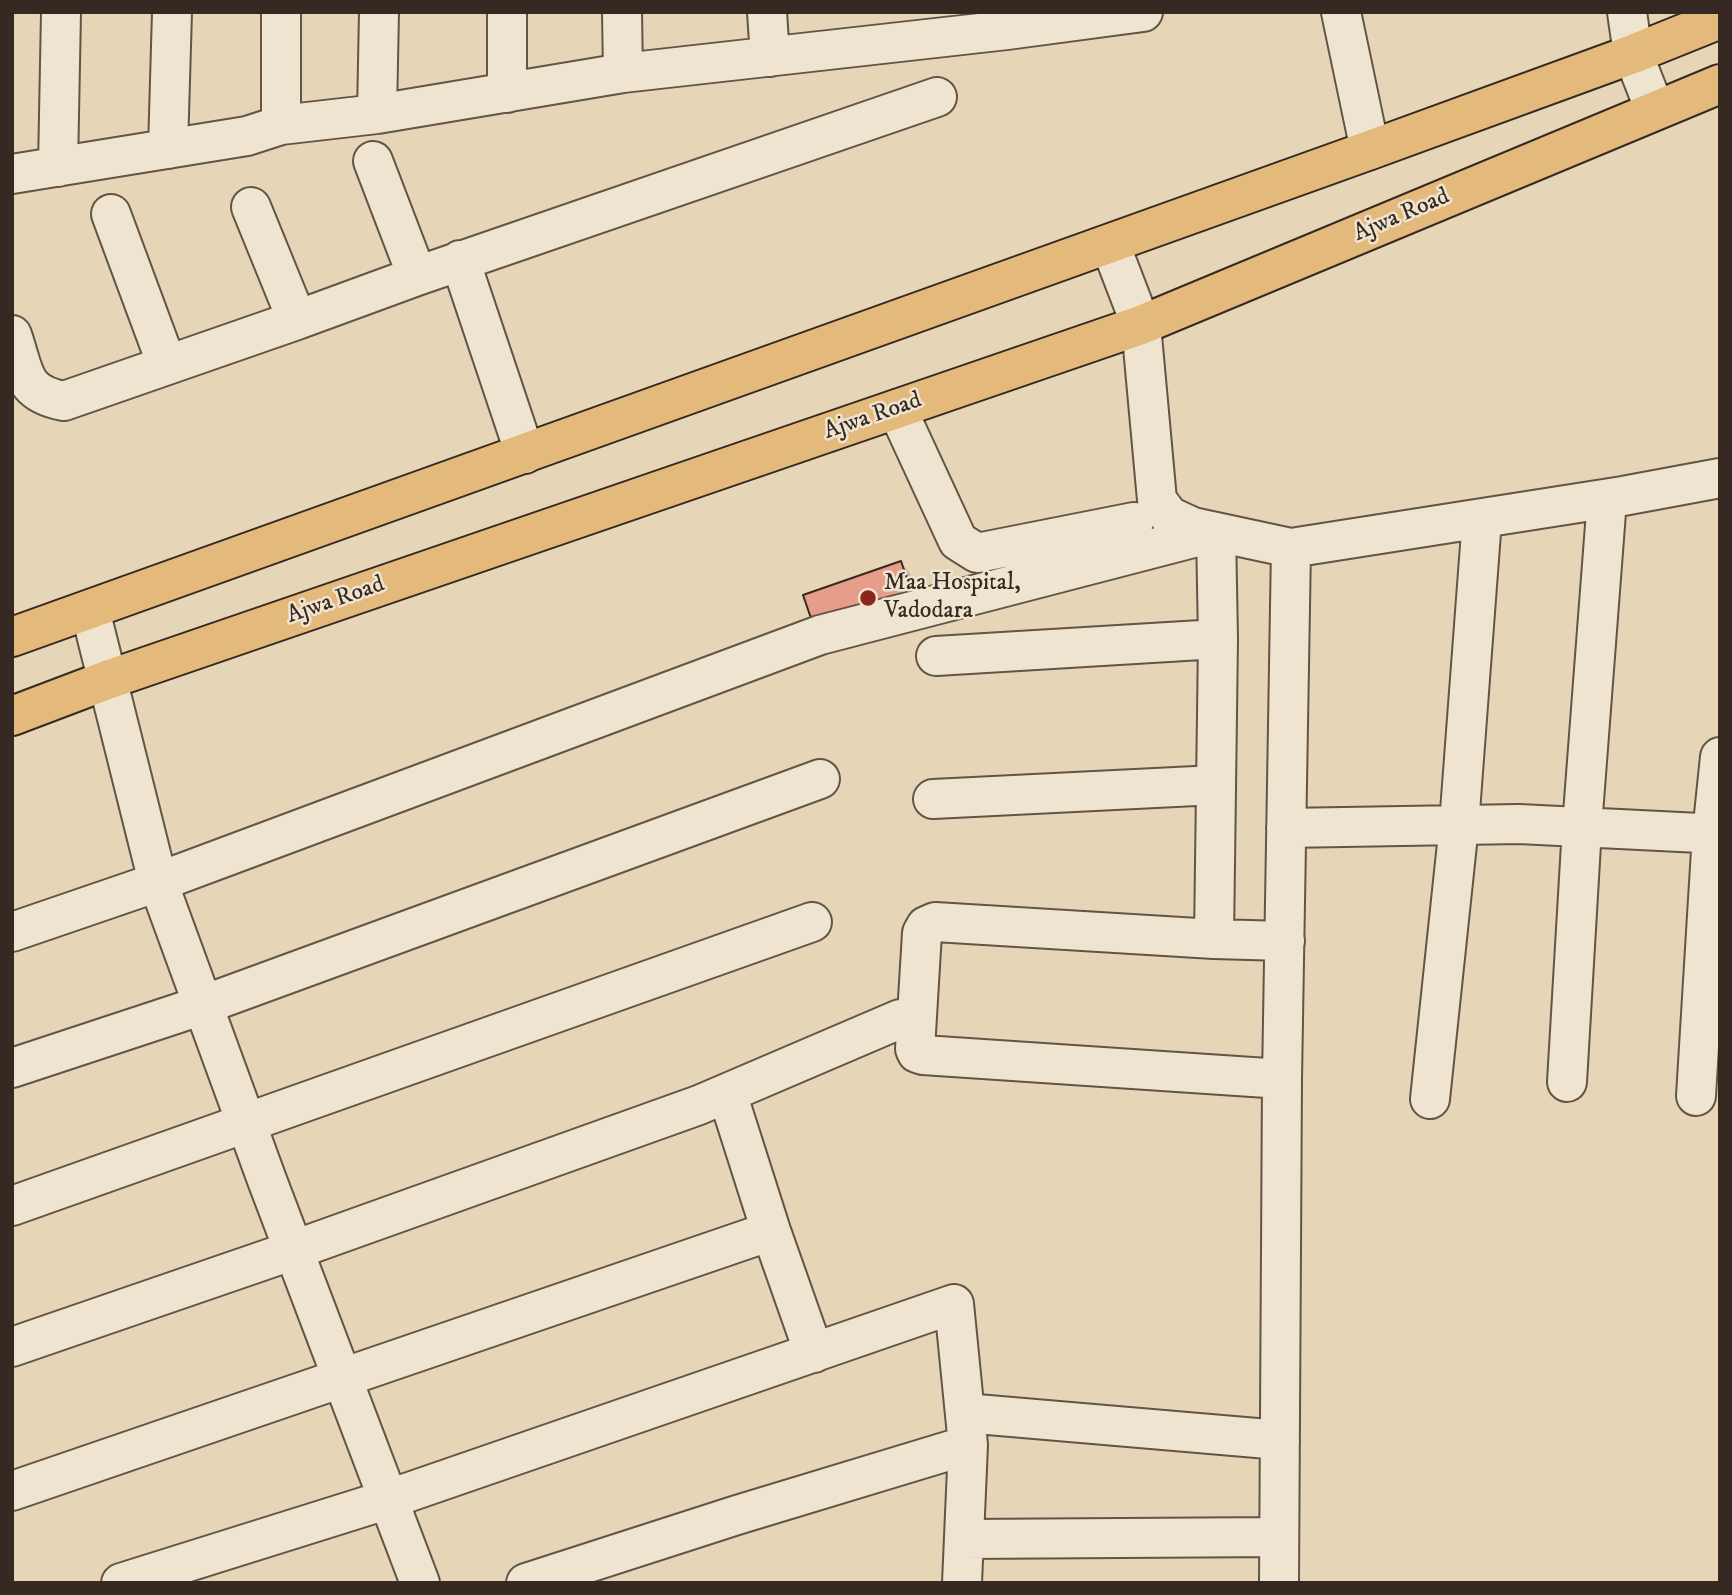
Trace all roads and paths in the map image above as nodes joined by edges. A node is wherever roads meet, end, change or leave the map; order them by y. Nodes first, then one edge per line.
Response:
1 (61, 12) edge
2 (172, 12) edge
3 (281, 12) edge
4 (379, 12) edge
5 (507, 12) edge
6 (622, 12) edge
7 (767, 12) edge
8 (1341, 12) edge
9 (1627, 12) edge
10 (1127, 14) edge
11 (1720, 19) edge
12 (1006, 21) edge
13 (889, 27) edge
14 (1633, 54) junction
15 (770, 57) junction
16 (623, 73) junction
17 (1720, 84) edge
18 (507, 93) junction
19 (937, 97) dead end
20 (1655, 110) junction
21 (377, 114) junction
22 (281, 125) junction
23 (168, 149) junction
24 (1370, 150) junction
25 (373, 161) dead end
26 (58, 167) junction
27 (12, 174) edge
28 (251, 207) dead end
29 (111, 214) dead end
30 (1110, 244) junction
31 (460, 260) junction
32 (417, 276) junction
33 (297, 320) junction
34 (1141, 326) junction
35 (12, 335) edge
36 (167, 365) junction
37 (897, 409) junction
38 (524, 454) junction
39 (1720, 478) edge
40 (1607, 499) junction
41 (1482, 519) junction
42 (1134, 522) dead end
43 (1216, 532) junction
44 (1291, 548) junction
45 (90, 610) junction
46 (12, 637) edge
47 (1218, 639) junction
48 (936, 656) dead end
49 (107, 680) junction
50 (12, 716) edge
51 (1720, 757) edge
52 (820, 779) dead end
53 (1216, 785) junction
54 (933, 799) dead end
55 (1459, 825) junction
56 (1582, 827) junction
57 (1286, 828) junction
58 (1716, 834) edge
59 (158, 882) junction
60 (812, 922) dead end
61 (12, 932) edge
62 (1214, 939) junction
63 (1284, 941) junction
64 (203, 1005) junction
65 (900, 1020) dead end
66 (12, 1068) edge
67 (1282, 1079) junction
68 (1567, 1082) dead end
69 (727, 1093) junction
70 (1696, 1096) dead end
71 (1430, 1100) dead end
72 (246, 1123) junction
73 (12, 1206) edge
74 (771, 1231) junction
75 (294, 1250) junction
76 (12, 1347) edge
77 (814, 1353) junction
78 (342, 1378) junction
79 (967, 1429) junction
80 (1280, 1440) junction
81 (12, 1491) edge
82 (389, 1499) junction
83 (1279, 1537) junction
84 (964, 1539) junction
85 (121, 1583) edge
86 (420, 1583) edge
87 (526, 1583) edge
88 (962, 1583) edge
89 (1279, 1583) edge

1 - 26 street
2 - 23 street
3 - 22 street
4 - 21 street
5 - 18 street
6 - 16 street
7 - 15 street
8 - 24 street
9 - 14 street
10 - 12 street
11 - 14 main road
12 - 13 street
13 - 15 street
14 - 20 street
14 - 24 main road
15 - 16 street
16 - 18 street
17 - 20 main road, Ajwa Road
18 - 21 street
19 - 31 street
20 - 34 main road, Ajwa Road
21 - 22 street
22 - 23 street
23 - 26 street
24 - 30 main road
25 - 32 street
26 - 27 street
28 - 33 street
29 - 36 street
30 - 34 street
30 - 38 main road
31 - 32 street
31 - 38 street
32 - 33 street
33 - 36 street
34 - 37 main road, Ajwa Road
34 - 43 street
35 - 36 street
37 - 42 street
37 - 49 main road, Ajwa Road
38 - 45 main road
39 - 40 street
40 - 41 street
40 - 56 street
41 - 44 street
41 - 55 street
43 - 44 street
43 - 47 street
43 - 59 street
44 - 57 street
45 - 46 main road
45 - 49 street
47 - 48 street
47 - 53 street
49 - 50 main road, Ajwa Road
49 - 59 street
51 - 58 street
52 - 64 street
53 - 54 street
53 - 62 street
55 - 56 street
55 - 57 street
55 - 71 street
56 - 58 street
56 - 68 street
57 - 63 street
58 - 70 street
59 - 61 street
59 - 64 street
60 - 72 street
62 - 63 street
62 - 67 street
63 - 67 street
64 - 66 street
64 - 72 street
65 - 69 street
67 - 80 street
69 - 74 street
69 - 75 street
72 - 73 street
72 - 75 street
74 - 77 street
74 - 78 street
75 - 76 street
75 - 78 street
77 - 79 street
77 - 82 street
78 - 81 street
78 - 82 street
79 - 80 street
79 - 84 street
79 - 87 street
80 - 83 street
82 - 85 street
82 - 86 street
83 - 84 street
83 - 89 street
84 - 88 street

